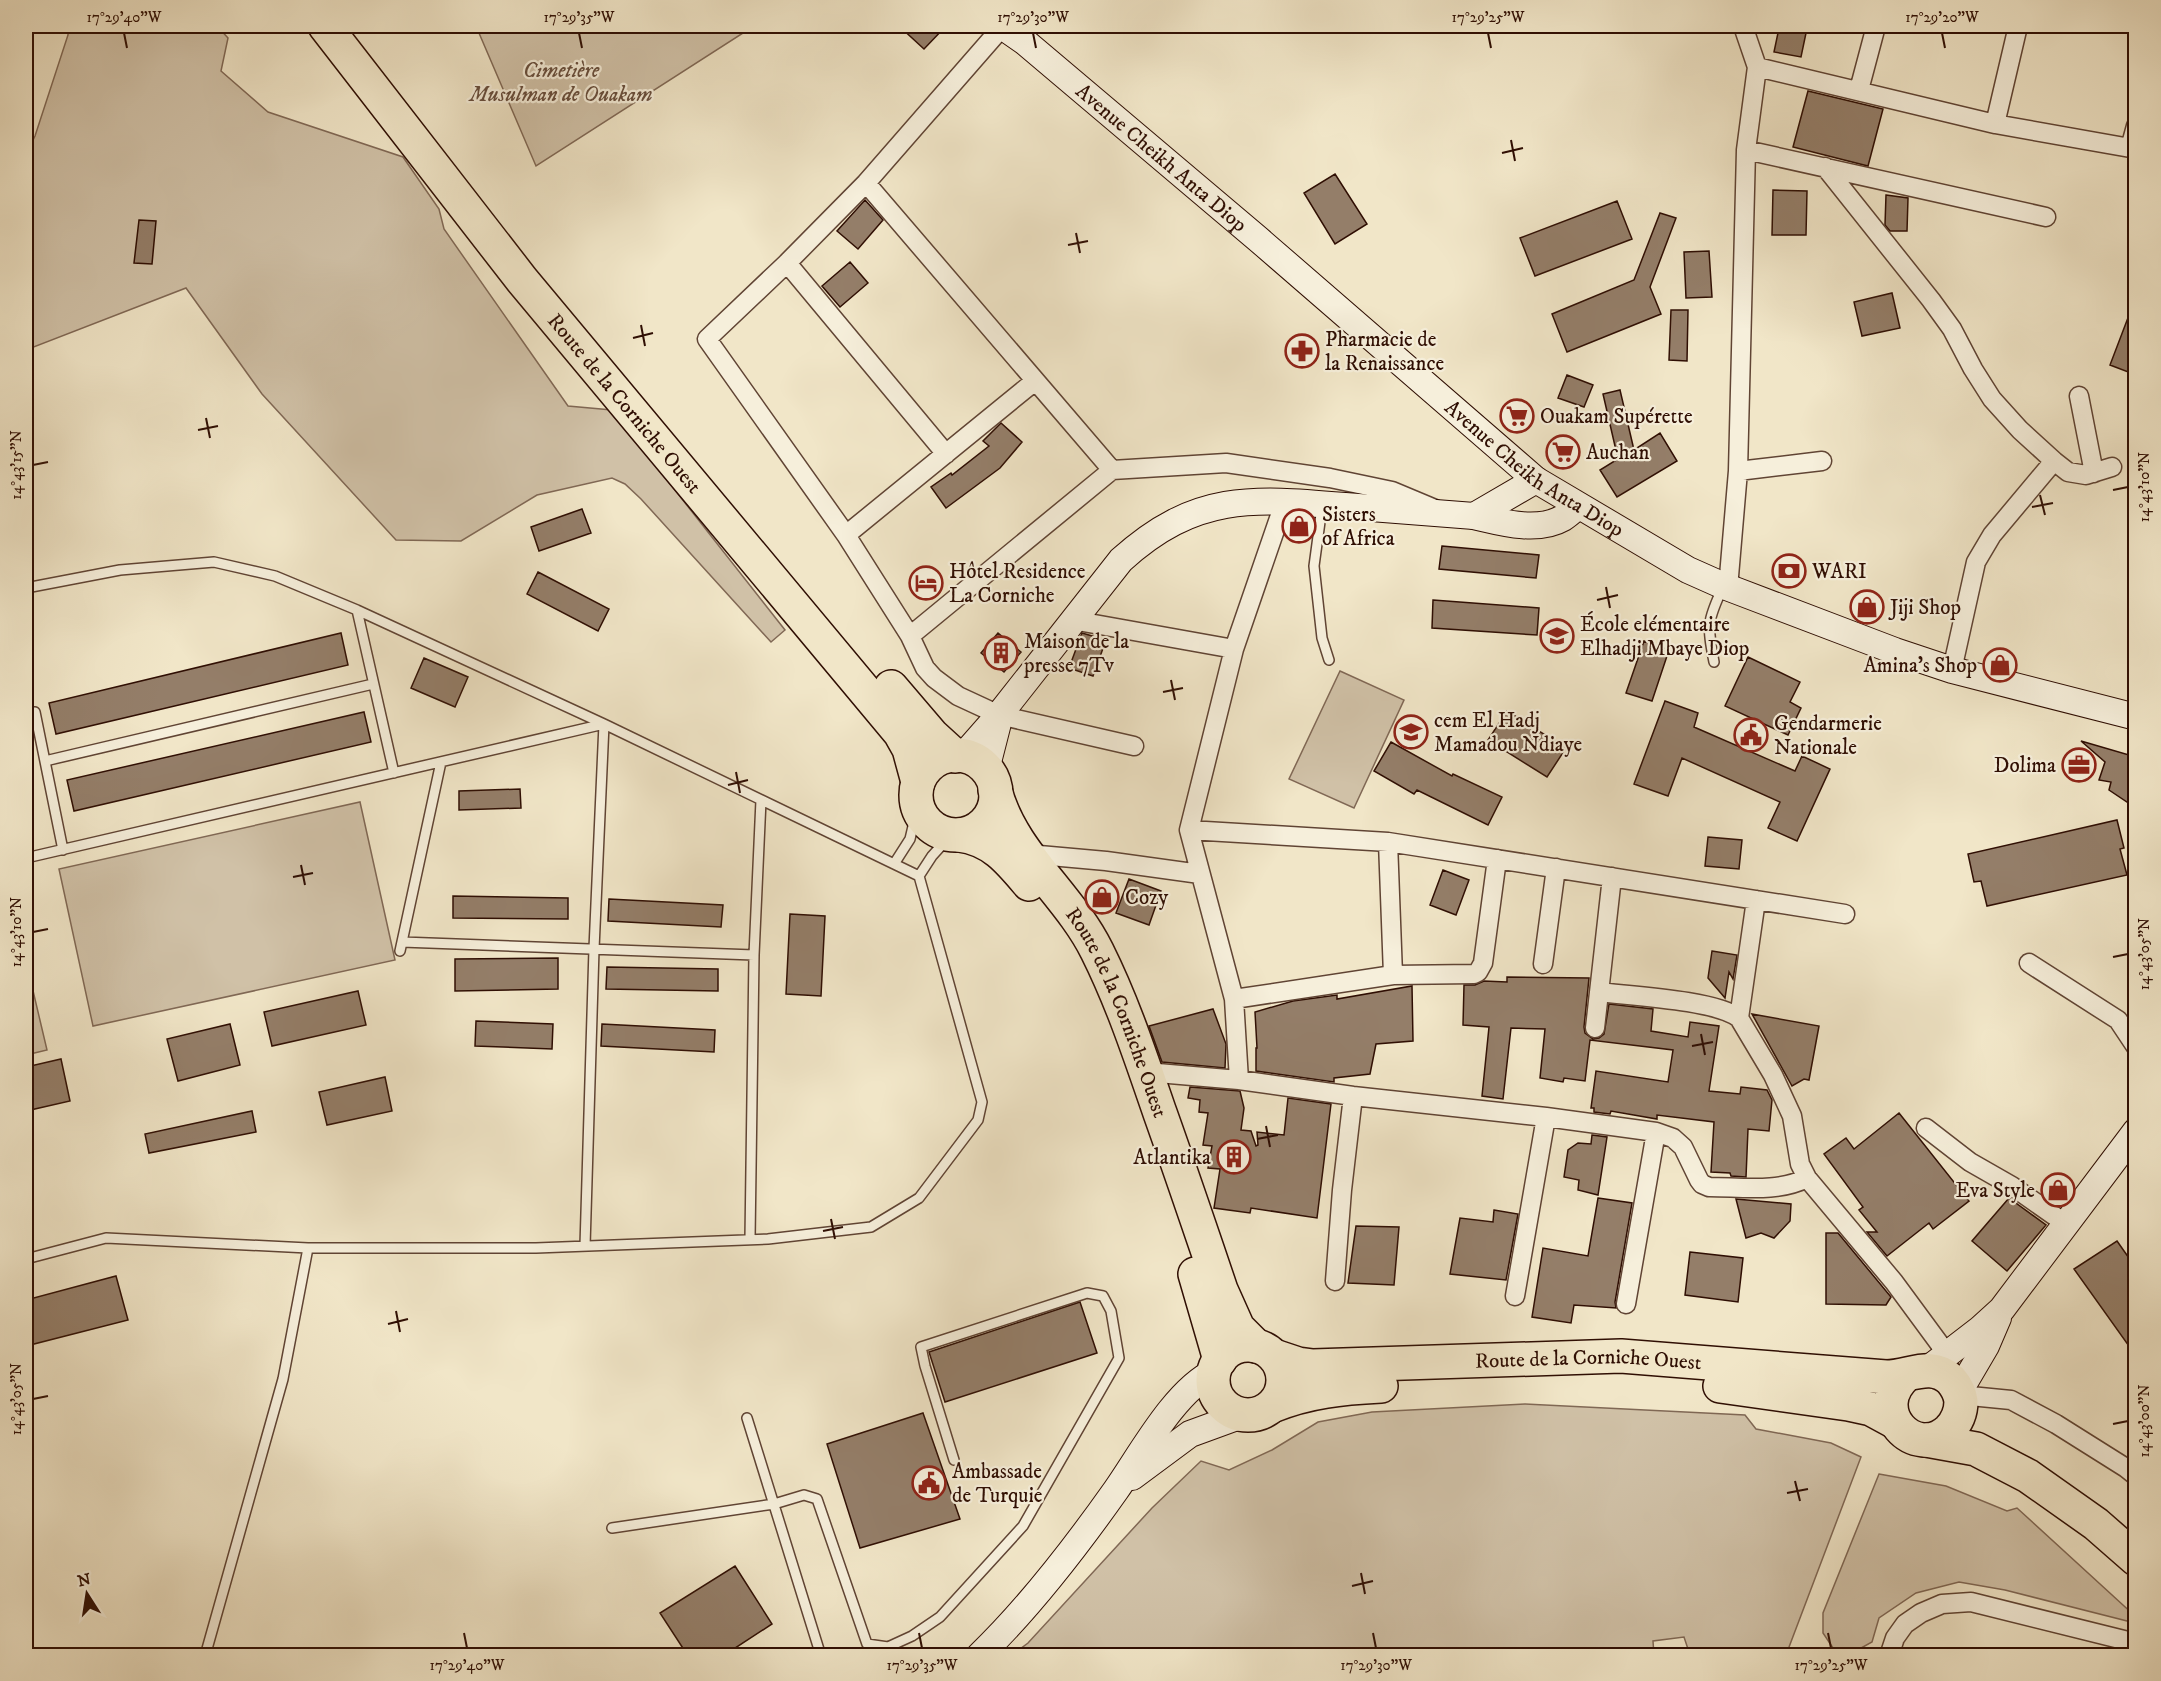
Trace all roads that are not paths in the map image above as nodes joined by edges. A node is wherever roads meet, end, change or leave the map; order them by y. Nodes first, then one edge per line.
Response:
1 (325, 26) edge
2 (350, 26) edge
3 (1003, 26) edge
4 (1743, 26) edge
5 (1876, 26) edge
6 (2018, 26) edge
7 (1757, 67) junction
8 (1859, 90) junction
9 (1995, 124) junction
10 (2136, 126) edge
11 (2133, 149) edge
12 (1746, 150) junction
13 (1825, 167) junction
14 (866, 183) junction
15 (2046, 217) dead end
16 (787, 263) junction
17 (1035, 381) junction
18 (2079, 396) dead end
19 (946, 454) junction
20 (1822, 461) dead end
21 (2054, 461) junction
22 (2112, 468) dead end
23 (1112, 470) junction
24 (1738, 471) junction
25 (2094, 473) junction
26 (1536, 480) junction
27 (1285, 501) junction
28 (1323, 504) junction
29 (1578, 506) junction
30 (1444, 514) junction
31 (1474, 516) junction
32 (846, 535) junction
33 (1726, 587) junction
34 (26, 588) edge
35 (357, 610) junction
36 (1072, 620) junction
37 (910, 636) junction
38 (1234, 649) junction
39 (1329, 660) dead end
40 (1714, 662) dead end
41 (1952, 670) junction
42 (373, 684) junction
43 (35, 712) dead end
44 (999, 716) junction
45 (2136, 717) edge
46 (604, 724) junction
47 (1134, 746) dead end
48 (45, 761) junction
49 (441, 762) junction
50 (975, 768) junction
51 (394, 773) junction
52 (917, 789) junction
53 (761, 800) junction
54 (1189, 830) junction
55 (955, 835) junction
56 (1388, 842) junction
57 (63, 850) junction
58 (1028, 854) junction
59 (26, 858) edge
60 (1497, 859) junction
61 (894, 864) junction
62 (1556, 868) junction
63 (1200, 874) junction
64 (919, 876) junction
65 (1612, 878) junction
66 (1756, 900) junction
67 (1845, 914) dead end
68 (594, 949) junction
69 (754, 955) junction
70 (2029, 963) dead end
71 (1543, 964) dead end
72 (1393, 975) junction
73 (1599, 992) junction
74 (1233, 999) junction
75 (1739, 1018) junction
76 (1595, 1028) dead end
77 (2136, 1047) edge
78 (1146, 1072) junction
79 (1239, 1080) junction
80 (1353, 1096) junction
81 (1546, 1117) junction
82 (1926, 1128) dead end
83 (2136, 1131) edge
84 (1656, 1132) junction
85 (1807, 1178) junction
86 (2066, 1224) junction
87 (750, 1239) junction
88 (585, 1246) junction
89 (308, 1248) junction
90 (26, 1259) edge
91 (1335, 1281) dead end
92 (1515, 1296) dead end
93 (1626, 1304) dead end
94 (2002, 1309) junction
95 (1265, 1351) junction
96 (1217, 1366) junction
97 (1927, 1366) junction
98 (1960, 1397) junction
99 (1257, 1410) junction
100 (747, 1418) dead end
101 (1895, 1422) junction
102 (1926, 1440) junction
103 (1988, 1444) junction
104 (954, 1460) dead end
105 (2136, 1476) edge
106 (1116, 1490) junction
107 (774, 1504) junction
108 (612, 1527) dead end
109 (2136, 1533) edge
110 (2136, 1559) edge
111 (2136, 1643) edge
112 (205, 1656) edge
113 (821, 1656) edge
114 (979, 1656) edge
115 (1889, 1656) edge

1 - 52 highway, Route de la Corniche Ouest
2 - 50 highway, Route de la Corniche Ouest
3 - 14 street
3 - 26 street, Avenue Cheikh Anta Diop
4 - 7 street
5 - 8 street
6 - 9 street
7 - 8 street
7 - 12 street
8 - 9 street
9 - 11 street
10 - 11 street
12 - 13 street
12 - 24 street
13 - 15 street
13 - 21 street
14 - 16 street
14 - 17 street
16 - 19 street
16 - 32 street
17 - 19 street
17 - 23 street
18 - 25 street
19 - 32 street
20 - 24 street
21 - 25 street
21 - 41 street
22 - 25 street
23 - 30 street
23 - 37 street
24 - 33 street
26 - 29 street, Avenue Cheikh Anta Diop
26 - 31 street
27 - 28 street
27 - 36 street
27 - 38 street
28 - 30 street
28 - 39 lane
29 - 31 street
29 - 33 street, Avenue Cheikh Anta Diop
30 - 31 street
32 - 37 street
33 - 40 lane
33 - 41 street, Avenue Cheikh Anta Diop
34 - 35 lane
35 - 42 lane
35 - 46 lane
36 - 38 street
36 - 44 street
37 - 44 street
38 - 54 street
41 - 45 street, Avenue Cheikh Anta Diop
42 - 48 lane
42 - 51 lane
43 - 48 lane
44 - 47 street
44 - 50 street
46 - 49 lane
46 - 53 lane
46 - 68 lane
48 - 57 lane
49 - 51 lane
49 - 68 lane
50 - 52 highway
50 - 55 highway
50 - 58 highway, Route de la Corniche Ouest
51 - 57 lane
52 - 55 highway
52 - 61 lane
53 - 61 lane
53 - 69 lane
54 - 56 street
54 - 63 street
55 - 64 lane
55 - 96 highway, Route de la Corniche Ouest
56 - 60 street
56 - 72 street
57 - 59 lane
58 - 63 street
58 - 78 highway, Route de la Corniche Ouest
60 - 62 street
60 - 72 street
61 - 64 lane
62 - 65 street
62 - 71 street
63 - 74 street
64 - 87 lane
65 - 66 street
65 - 73 street
66 - 67 street
66 - 75 street
68 - 69 lane
68 - 88 lane
69 - 87 lane
70 - 77 street
72 - 74 street
73 - 75 street
73 - 76 street
74 - 79 street
75 - 85 street
78 - 79 street
78 - 95 highway, Route de la Corniche Ouest
79 - 80 street
80 - 81 street
80 - 91 street
81 - 84 street
81 - 92 street
82 - 86 street
83 - 86 street
84 - 85 street
84 - 93 street
85 - 97 street
86 - 94 street
87 - 88 lane
88 - 89 lane
89 - 90 lane
89 - 112 lane
94 - 97 street
94 - 98 street
95 - 96 highway
95 - 97 highway, Route de la Corniche Ouest
95 - 99 highway
96 - 99 highway
96 - 106 street
97 - 98 highway
97 - 101 highway
98 - 102 highway
98 - 103 highway
98 - 105 street
99 - 101 highway, Route de la Corniche Ouest
99 - 106 street
100 - 107 lane
101 - 102 highway
102 - 103 highway
103 - 109 highway
103 - 110 highway
104 - 107 lane
106 - 114 street
107 - 108 lane
107 - 113 lane
111 - 115 street

